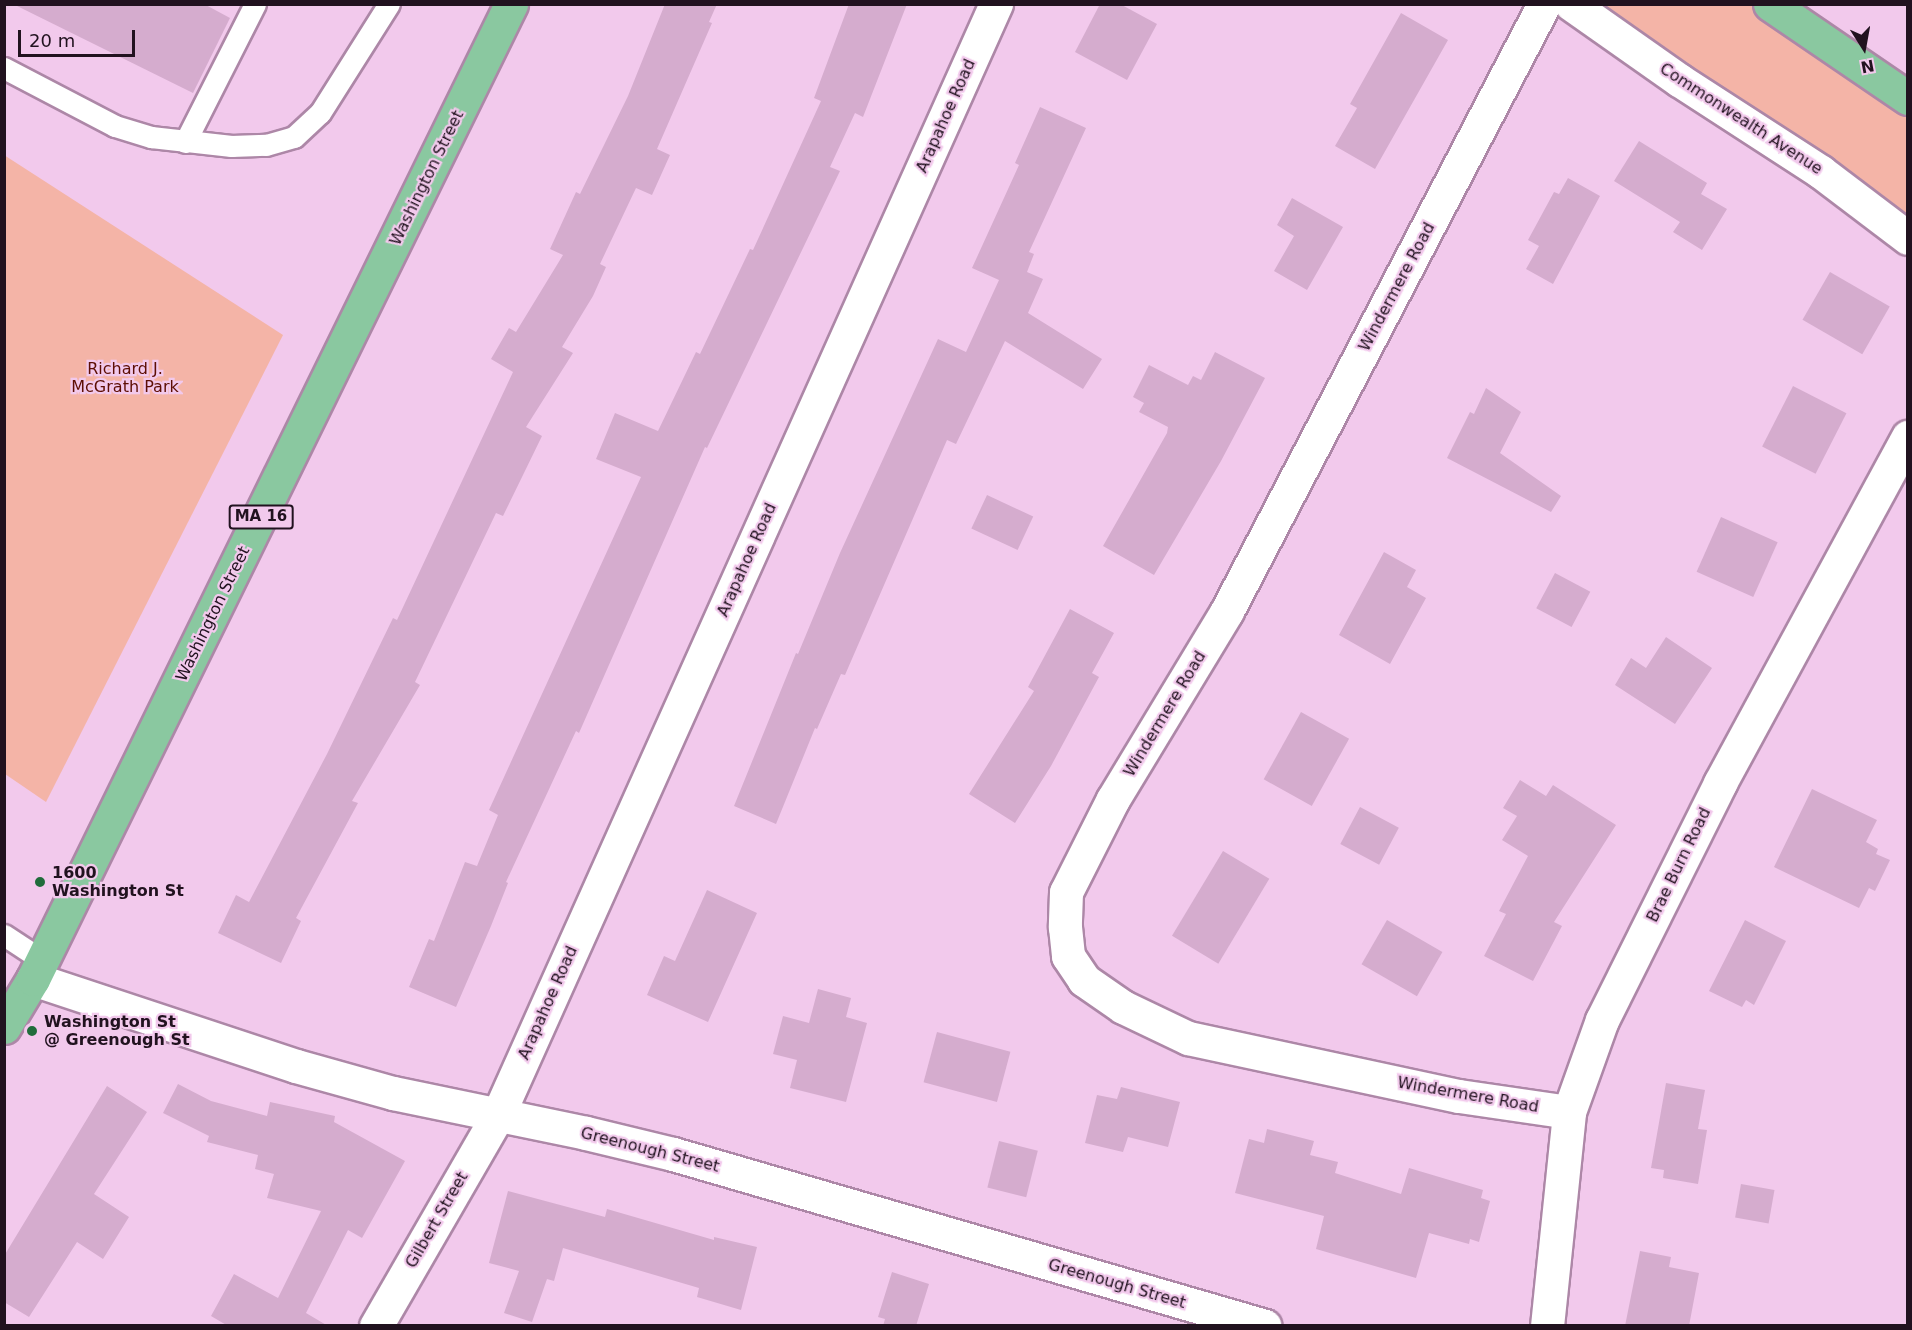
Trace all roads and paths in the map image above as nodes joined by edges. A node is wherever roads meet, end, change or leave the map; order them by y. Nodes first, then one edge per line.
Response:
1 (255, 4) edge
2 (389, 4) edge
3 (511, 4) edge
4 (996, 4) edge
5 (1544, 4) edge
6 (1571, 4) edge
7 (1770, 4) edge
8 (4, 68) edge
9 (1908, 98) edge
10 (184, 142) junction
11 (1908, 238) edge
12 (1908, 437) edge
13 (4, 935) edge
14 (38, 969) junction
15 (4, 1027) edge
16 (1569, 1112) junction
17 (498, 1115) junction
18 (376, 1326) edge
19 (1265, 1326) edge
20 (1547, 1326) edge

1 - 10 lane
2 - 10 lane
3 - 14 main road, Washington Street / MA 16
4 - 17 street, Arapahoe Road
5 - 16 street, Windermere Road
6 - 11 street, Commonwealth Avenue
7 - 9 main road
8 - 10 lane
12 - 16 street, Brae Burn Road
13 - 14 lane
14 - 15 main road, Washington Street / MA 16
14 - 17 street, Greenough Street
16 - 20 street, Brae Burn Road
17 - 18 street, Gilbert Street
17 - 19 street, Greenough Street

